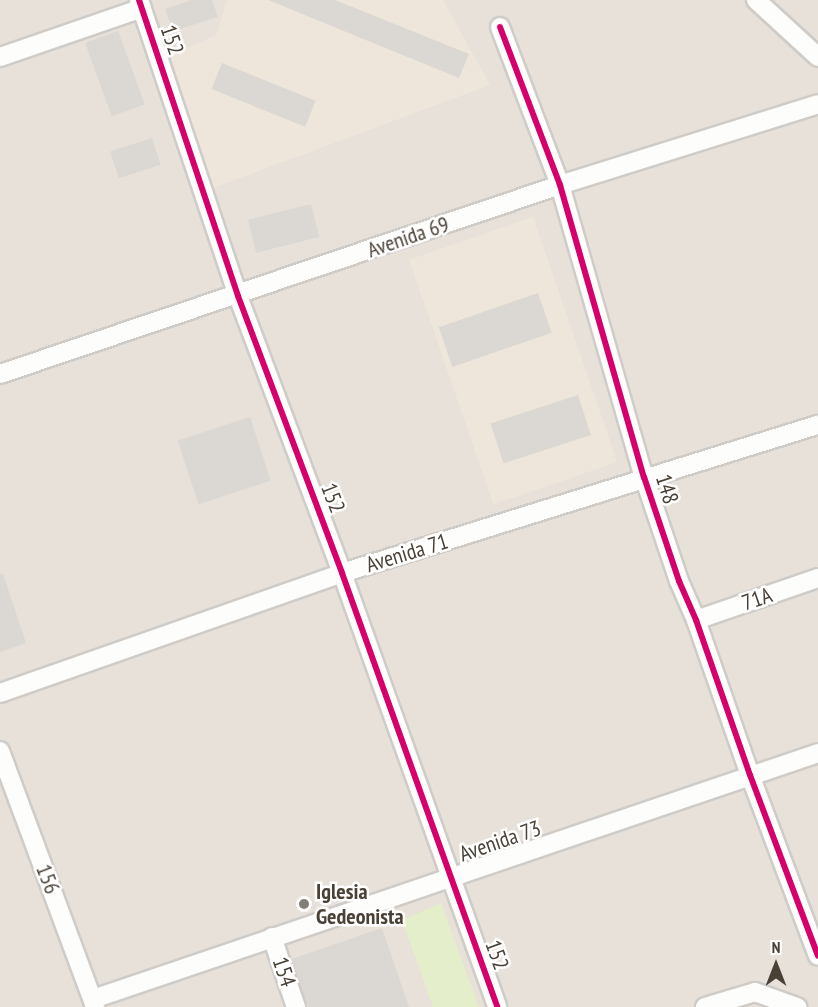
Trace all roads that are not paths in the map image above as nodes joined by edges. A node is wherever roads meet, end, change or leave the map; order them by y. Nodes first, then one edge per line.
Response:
1 (756, 0) edge
2 (141, 4) edge
3 (500, 27) dead end
4 (0, 57) edge
5 (818, 57) edge
6 (818, 104) edge
7 (560, 185) junction
8 (238, 296) junction
9 (0, 375) edge
10 (818, 425) edge
11 (644, 477) junction
12 (342, 573) junction
13 (818, 578) edge
14 (696, 620) junction
15 (0, 693) edge
16 (0, 752) edge
17 (818, 753) edge
18 (750, 775) junction
19 (449, 877) junction
20 (272, 937) junction
21 (818, 956) edge
22 (94, 1003) edge
23 (296, 1007) edge
24 (496, 1007) edge
25 (705, 1007) edge
26 (797, 1007) edge

1 - 5 street
2 - 4 street
2 - 8 street, 152
3 - 7 street, 148
6 - 7 street, Avenida 69
7 - 8 street, Avenida 69
7 - 11 street, 148
8 - 9 street, Avenida 69
8 - 12 street, 152
10 - 11 street, Avenida 71
11 - 12 street, Avenida 71
11 - 14 street, 148
12 - 15 street, Avenida 71
12 - 19 street, 152
13 - 14 street, 71A
14 - 18 street, 148
16 - 22 street, 156
17 - 18 street, Avenida 73
18 - 19 street, Avenida 73
18 - 21 street, 148
19 - 20 street, Avenida 73
19 - 24 street, 152
20 - 22 street, Avenida 73
20 - 23 street, 154
25 - 26 street

